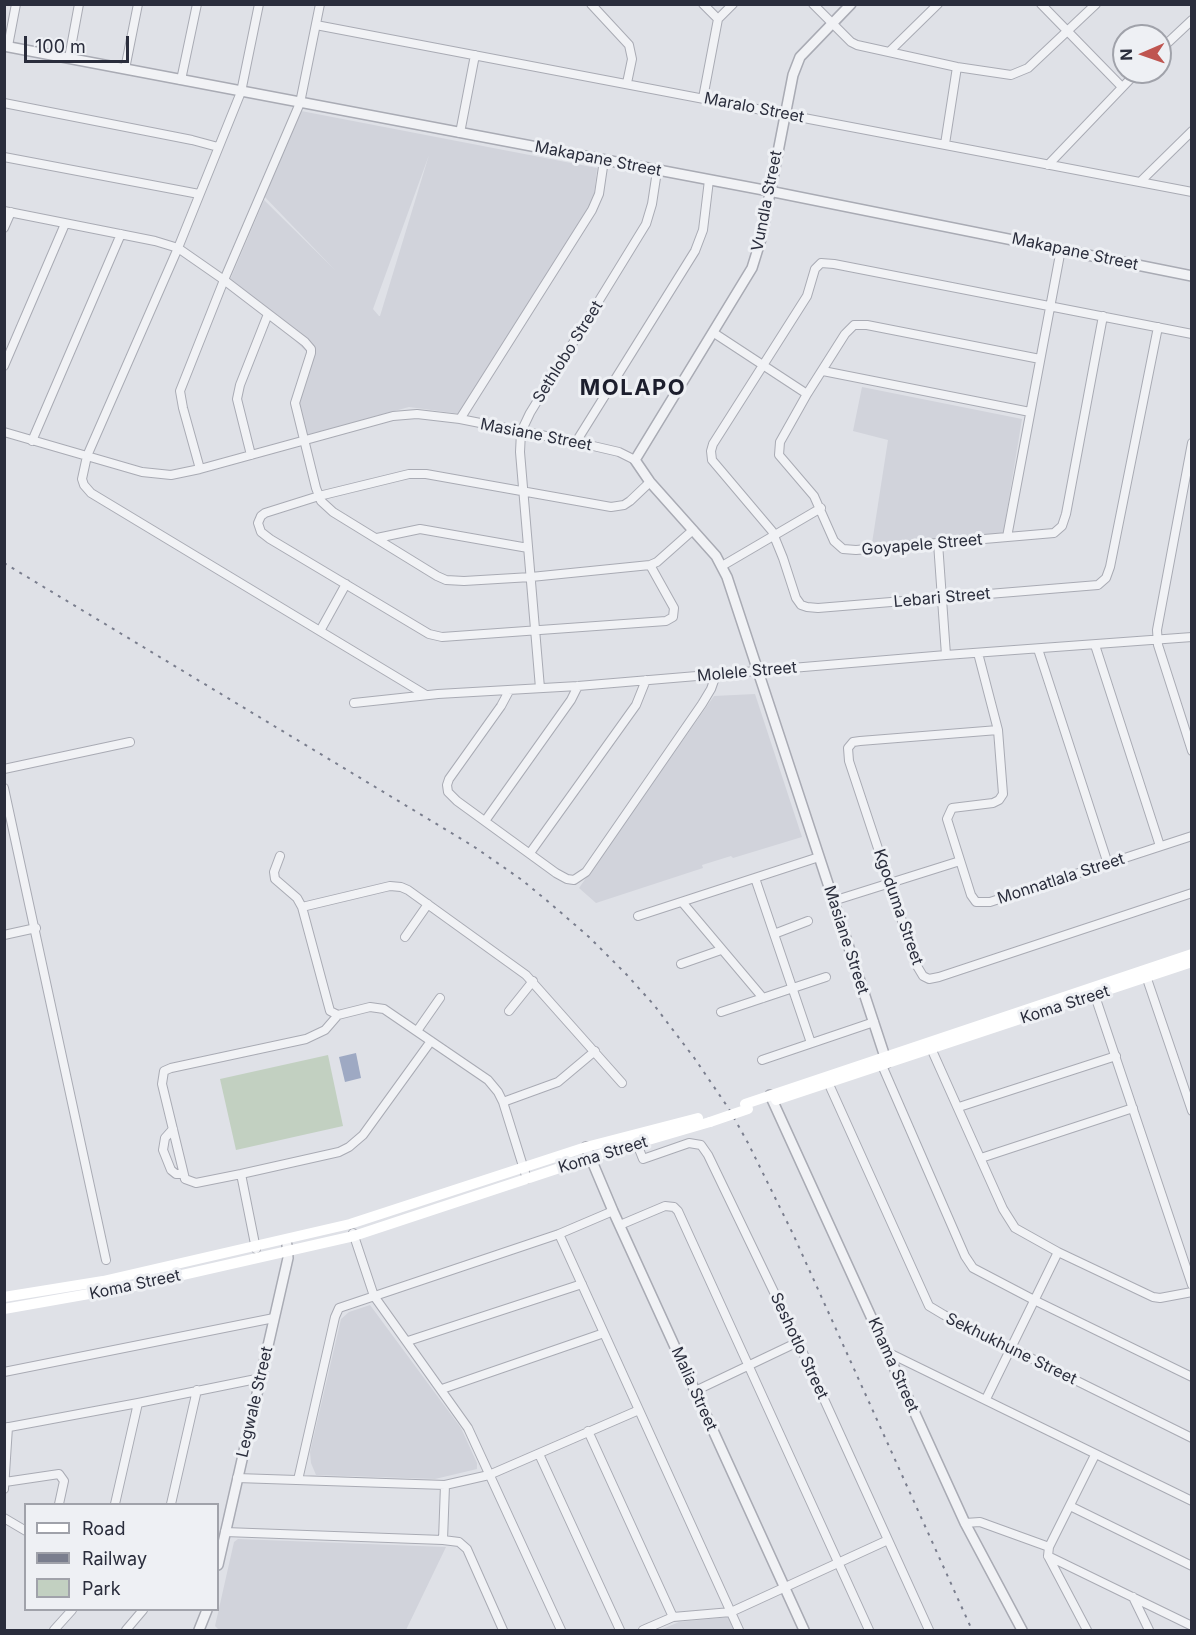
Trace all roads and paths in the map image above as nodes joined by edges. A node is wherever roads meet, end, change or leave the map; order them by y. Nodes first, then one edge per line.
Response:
1 (16, 4) edge
2 (79, 4) edge
3 (138, 4) edge
4 (197, 4) edge
5 (259, 4) edge
6 (320, 4) edge
7 (591, 4) edge
8 (703, 4) edge
9 (733, 4) edge
10 (813, 4) edge
11 (850, 4) edge
12 (938, 4) edge
13 (1041, 4) edge
14 (1096, 4) edge
15 (718, 19) junction
16 (1191, 20) edge
17 (832, 23) junction
18 (316, 25) junction
19 (1067, 31) junction
20 (1172, 38) edge
21 (6, 46) edge
22 (889, 52) junction
23 (475, 55) junction
24 (69, 58) junction
25 (957, 67) junction
26 (125, 69) junction
27 (181, 80) junction
28 (627, 83) junction
29 (1125, 84) edge
30 (1122, 87) junction
31 (241, 92) junction
32 (703, 98) junction
33 (4, 103) edge
34 (300, 103) junction
35 (784, 114) junction
36 (1191, 131) edge
37 (460, 133) junction
38 (945, 144) junction
39 (218, 147) junction
40 (4, 157) edge
41 (604, 160) junction
42 (1048, 165) junction
43 (657, 171) junction
44 (709, 180) junction
45 (1140, 182) junction
46 (769, 191) junction
47 (1191, 192) edge
48 (199, 194) junction
49 (8, 212) edge
50 (65, 224) junction
51 (4, 228) edge
52 (121, 234) junction
53 (178, 248) junction
54 (1061, 249) junction
55 (1191, 276) edge
56 (224, 280) junction
57 (1051, 306) junction
58 (268, 314) junction
59 (1103, 316) junction
60 (1158, 327) junction
61 (714, 333) junction
62 (1191, 334) edge
63 (1040, 359) junction
64 (762, 365) junction
65 (4, 366) edge
66 (823, 371) junction
67 (807, 394) junction
68 (1030, 412) junction
69 (460, 419) junction
70 (4, 432) edge
71 (521, 432) junction
72 (32, 441) junction
73 (304, 441) junction
74 (576, 442) junction
75 (1191, 443) edge
76 (251, 455) junction
77 (87, 456) junction
78 (636, 460) junction
79 (200, 469) junction
80 (650, 482) junction
81 (524, 492) junction
82 (319, 496) junction
83 (821, 508) junction
84 (693, 530) junction
85 (775, 536) junction
86 (1007, 537) junction
87 (377, 538) junction
88 (938, 543) junction
89 (528, 548) junction
90 (650, 566) junction
91 (722, 566) junction
92 (531, 577) junction
93 (346, 584) junction
94 (942, 598) junction
95 (536, 631) junction
96 (320, 632) junction
97 (1191, 637) edge
98 (1157, 639) junction
99 (1095, 645) junction
100 (1038, 649) junction
101 (978, 653) junction
102 (946, 655) junction
103 (759, 670) junction
104 (716, 675) junction
105 (646, 680) junction
106 (578, 686) junction
107 (540, 688) junction
108 (509, 691) junction
109 (426, 695) junction
110 (354, 703) dead end
111 (998, 730) junction
112 (130, 742) dead end
113 (1191, 751) edge
114 (4, 769) edge
115 (4, 788) edge
116 (485, 821) junction
117 (1191, 836) edge
118 (1160, 846) junction
119 (530, 853) junction
120 (280, 856) dead end
121 (819, 857) junction
122 (960, 861) junction
123 (1108, 864) junction
124 (755, 878) junction
125 (890, 884) junction
126 (1191, 893) edge
127 (833, 901) junction
128 (682, 902) junction
129 (428, 904) junction
130 (303, 907) junction
131 (638, 916) dead end
132 (808, 921) dead end
133 (36, 928) junction
134 (774, 934) junction
135 (4, 935) edge
136 (405, 937) dead end
137 (722, 950) junction
138 (1191, 954) edge
139 (1191, 962) edge
140 (681, 964) dead end
141 (1145, 974) junction
142 (826, 977) dead end
143 (533, 981) junction
144 (793, 988) junction
145 (1094, 991) junction
146 (440, 998) dead end
147 (763, 998) junction
148 (509, 1011) dead end
149 (721, 1012) dead end
150 (338, 1015) junction
151 (874, 1022) junction
152 (417, 1031) junction
153 (431, 1041) junction
154 (811, 1043) junction
155 (929, 1046) junction
156 (595, 1051) junction
157 (1116, 1056) junction
158 (762, 1060) dead end
159 (884, 1061) junction
160 (827, 1080) junction
161 (622, 1083) dead end
162 (772, 1098) junction
163 (502, 1102) junction
164 (958, 1107) junction
165 (1133, 1108) junction
166 (1191, 1112) edge
167 (173, 1129) junction
168 (635, 1139) junction
169 (586, 1147) junction
170 (590, 1158) junction
171 (981, 1158) junction
172 (523, 1168) junction
173 (183, 1174) junction
174 (241, 1174) junction
175 (527, 1179) junction
176 (613, 1211) junction
177 (350, 1224) junction
178 (620, 1225) junction
179 (559, 1234) junction
180 (354, 1236) junction
181 (286, 1239) junction
182 (255, 1246) junction
183 (289, 1251) junction
184 (1058, 1252) junction
185 (258, 1258) junction
186 (106, 1260) dead end
187 (582, 1284) junction
188 (1191, 1285) edge
189 (1191, 1292) edge
190 (374, 1296) junction
191 (4, 1298) edge
192 (1036, 1301) junction
193 (4, 1310) edge
194 (274, 1318) junction
195 (604, 1333) junction
196 (408, 1341) junction
197 (798, 1342) junction
198 (1011, 1349) junction
199 (887, 1352) junction
200 (749, 1366) junction
201 (4, 1372) edge
202 (1191, 1377) edge
203 (261, 1378) junction
204 (442, 1389) junction
205 (197, 1390) junction
206 (695, 1391) junction
207 (986, 1399) junction
208 (138, 1403) junction
209 (639, 1410) junction
210 (6, 1428) edge
211 (588, 1431) junction
212 (1191, 1438) edge
213 (539, 1454) junction
214 (1095, 1455) junction
215 (489, 1474) junction
216 (237, 1478) junction
217 (298, 1480) junction
218 (5, 1482) edge
219 (446, 1485) junction
220 (4, 1489) edge
221 (1191, 1501) edge
222 (59, 1503) edge
223 (115, 1503) edge
224 (171, 1503) edge
225 (1070, 1506) junction
226 (4, 1518) edge
227 (965, 1522) junction
228 (24, 1530) edge
229 (225, 1532) junction
230 (443, 1540) junction
231 (888, 1540) junction
232 (1049, 1546) junction
233 (1048, 1556) junction
234 (219, 1560) edge
235 (838, 1562) junction
236 (1067, 1564) junction
237 (1191, 1566) edge
238 (1056, 1573) junction
239 (785, 1588) junction
240 (1133, 1597) junction
241 (71, 1611) edge
242 (142, 1611) edge
243 (207, 1611) edge
244 (731, 1612) junction
245 (673, 1617) junction
246 (1191, 1626) edge
247 (54, 1630) edge
248 (126, 1630) edge
249 (201, 1630) edge
250 (503, 1630) edge
251 (561, 1630) edge
252 (620, 1630) edge
253 (643, 1630) edge
254 (739, 1630) edge
255 (804, 1630) edge
256 (869, 1630) edge
257 (929, 1630) edge
258 (1022, 1630) edge
259 (1087, 1630) edge
260 (1149, 1630) edge

1 - 21 street
2 - 24 street
3 - 26 street
4 - 27 street
5 - 31 street
6 - 18 street
7 - 28 street
8 - 15 street
9 - 15 street
10 - 17 street
11 - 17 street, Vundla Street
12 - 22 street
13 - 19 street
14 - 19 street
15 - 32 street
16 - 20 street
17 - 22 street
17 - 35 street, Vundla Street
18 - 23 street, Maralo Street
18 - 34 street
19 - 25 street
19 - 30 street
21 - 24 street, Makapane Street
22 - 25 street
23 - 28 street, Maralo Street
23 - 37 street
24 - 26 street, Makapane Street
25 - 38 street
26 - 27 street, Makapane Street
27 - 31 street, Makapane Street
28 - 32 street, Maralo Street
29 - 30 street
30 - 42 street
31 - 34 street, Makapane Street
31 - 39 street
32 - 35 street, Maralo Street
33 - 39 street
34 - 37 street, Makapane Street
34 - 56 street
35 - 38 street, Maralo Street
35 - 46 street, Vundla Street
36 - 45 street
37 - 41 street, Makapane Street
38 - 42 street, Maralo Street
39 - 48 street
40 - 48 street
41 - 43 street, Makapane Street
41 - 69 street
42 - 45 street, Maralo Street
43 - 44 street, Makapane Street
43 - 71 street, Sethlobo Street
44 - 46 street, Makapane Street
44 - 74 street
45 - 47 street, Maralo Street
46 - 54 street, Makapane Street
46 - 61 street, Vundla Street
48 - 53 street
49 - 50 street
49 - 51 street
50 - 52 street
50 - 65 street
52 - 53 street
52 - 72 street
53 - 56 street
53 - 77 street
54 - 55 street, Makapane Street
54 - 57 street
56 - 58 street
56 - 79 street
57 - 59 street
57 - 63 street
57 - 64 street
58 - 73 street
58 - 76 street
59 - 60 street
59 - 86 street, Goyapele Street
60 - 62 street
60 - 94 street, Lebari Street
61 - 64 street
61 - 78 street, Vundla Street
63 - 66 street, Goyapele Street
63 - 68 street
64 - 67 street
64 - 85 street, Lebari Street
66 - 67 street, Goyapele Street
66 - 68 street
67 - 83 street, Goyapele Street
68 - 86 street
69 - 71 street, Masiane Street
69 - 73 street, Masiane Street
70 - 72 street, Masiane Street
71 - 74 street, Masiane Street
71 - 81 street, Sethlobo Street
72 - 77 street, Masiane Street
73 - 76 street, Masiane Street
73 - 82 street
74 - 78 street, Masiane Street
75 - 98 street
76 - 79 street, Masiane Street
77 - 79 street, Masiane Street
77 - 96 street
78 - 80 street, Masiane Street
80 - 81 street
80 - 84 street, Masiane Street
81 - 82 street
81 - 89 street, Sethlobo Street
82 - 87 street
82 - 93 street
83 - 85 street
83 - 88 street, Goyapele Street
84 - 90 street
84 - 91 street, Masiane Street
85 - 91 street
85 - 94 street, Lebari Street
86 - 88 street, Goyapele Street
87 - 89 street
87 - 92 street
88 - 94 street
89 - 92 street, Sethlobo Street
90 - 92 street
90 - 95 street
91 - 103 street, Masiane Street
92 - 95 street, Sethlobo Street
93 - 95 street
93 - 96 street
94 - 102 street
95 - 107 street, Sethlobo Street
96 - 109 street
97 - 98 street, Molele Street
98 - 99 street, Molele Street
98 - 113 street
99 - 100 street, Molele Street
99 - 118 street
100 - 101 street, Molele Street
100 - 123 street
101 - 102 street, Molele Street
101 - 111 street, Monnatlala Street
102 - 103 street, Molele Street
103 - 104 street, Molele Street
103 - 121 street, Masiane Street
104 - 105 street, Molele Street
104 - 119 street
105 - 106 street, Molele Street
105 - 119 street
106 - 107 street, Molele Street
106 - 116 street
107 - 108 street, Molele Street
108 - 109 street, Molele Street
108 - 116 street
109 - 110 street, Molele Street
111 - 122 street, Monnatlala Street
111 - 125 street, Kgoduma Street
112 - 114 street
115 - 133 street
116 - 119 street
117 - 118 street, Monnatlala Street
118 - 123 street, Monnatlala Street
120 - 130 street
121 - 124 street
121 - 127 street, Masiane Street
122 - 123 street, Monnatlala Street
122 - 125 street
124 - 128 street
124 - 134 street
125 - 126 street, Kgoduma Street
125 - 127 street
127 - 151 street, Masiane Street
128 - 131 street
128 - 137 street
129 - 130 street
129 - 136 street
129 - 143 street
130 - 150 street
132 - 134 street
133 - 135 street
133 - 186 street
134 - 144 street
137 - 140 street
137 - 147 street
138 - 141 main road, Koma Street
139 - 141 main road, Koma Street
141 - 145 main road, Koma Street
141 - 166 street
142 - 144 street, Masiane Street
143 - 148 street
143 - 156 street
144 - 147 street, Masiane Street
144 - 154 street
145 - 155 main road, Koma Street
145 - 157 street
146 - 152 street
147 - 149 street, Masiane Street
150 - 152 street
150 - 167 street
151 - 154 street
151 - 159 street, Masiane Street
152 - 153 street
153 - 163 street
153 - 174 street
154 - 158 street
155 - 159 main road, Koma Street
155 - 164 street
156 - 161 street
156 - 163 street
157 - 164 street
157 - 165 street
159 - 160 main road, Koma Street
159 - 192 street
160 - 162 main road, Koma Street
160 - 198 street, Sekhukhune Street
162 - 168 main road, Koma Street
162 - 199 street, Khama Street
163 - 172 street
164 - 171 street
165 - 171 street
165 - 188 street
167 - 173 street
167 - 173 street
168 - 169 main road, Koma Street
168 - 170 main road, Koma Street
168 - 197 street, Seshotlo Street
169 - 170 street, Malia Street
169 - 172 main road, Koma Street
170 - 175 main road, Koma Street
170 - 176 street, Malia Street
171 - 184 street
172 - 175 street
172 - 177 main road, Koma Street
173 - 174 street
174 - 182 street
175 - 180 main road, Koma Street
176 - 178 street, Malia Street
176 - 179 street
177 - 180 street
177 - 181 main road, Koma Street
178 - 200 street
178 - 206 street, Malia Street
179 - 187 street
179 - 190 street
180 - 183 main road, Koma Street
180 - 190 street
181 - 182 main road, Koma Street
181 - 183 street, Legwale Street
182 - 185 street
182 - 191 main road, Koma Street
183 - 185 main road, Koma Street
183 - 194 street, Legwale Street
184 - 189 street
184 - 192 street
185 - 193 main road, Koma Street
187 - 195 street
187 - 196 street
190 - 196 street
190 - 217 street
192 - 198 street
192 - 202 street
194 - 201 street
194 - 203 street, Legwale Street
195 - 204 street
195 - 209 street
196 - 204 street
197 - 200 street
197 - 231 street, Seshotlo Street
198 - 207 street
198 - 212 street, Sekhukhune Street
199 - 207 street
199 - 227 street, Khama Street
200 - 206 street
200 - 235 street
203 - 205 street
203 - 216 street, Legwale Street
204 - 215 street
205 - 208 street
205 - 224 street
206 - 239 street, Malia Street
207 - 214 street
208 - 210 street
208 - 223 street
209 - 211 street
209 - 244 street
210 - 218 street
211 - 213 street
211 - 245 street
213 - 215 street
213 - 252 street
214 - 221 street
214 - 225 street
215 - 219 street
215 - 251 street
216 - 217 street
216 - 229 street, Legwale Street
217 - 219 street
218 - 220 street
218 - 222 street
219 - 230 street
225 - 232 street
225 - 237 street
226 - 228 street
227 - 232 street
227 - 258 street, Khama Street
229 - 230 street
229 - 234 street, Legwale Street
230 - 250 street
231 - 235 street
231 - 257 street, Seshotlo Street
232 - 233 street
233 - 236 street
233 - 238 street
235 - 239 street
235 - 256 street
236 - 238 street
236 - 240 street
238 - 259 street
239 - 244 street
239 - 255 street, Malia Street
240 - 246 street
240 - 260 street
241 - 247 street
242 - 248 street
243 - 249 street
244 - 245 street
244 - 254 street
245 - 253 street

